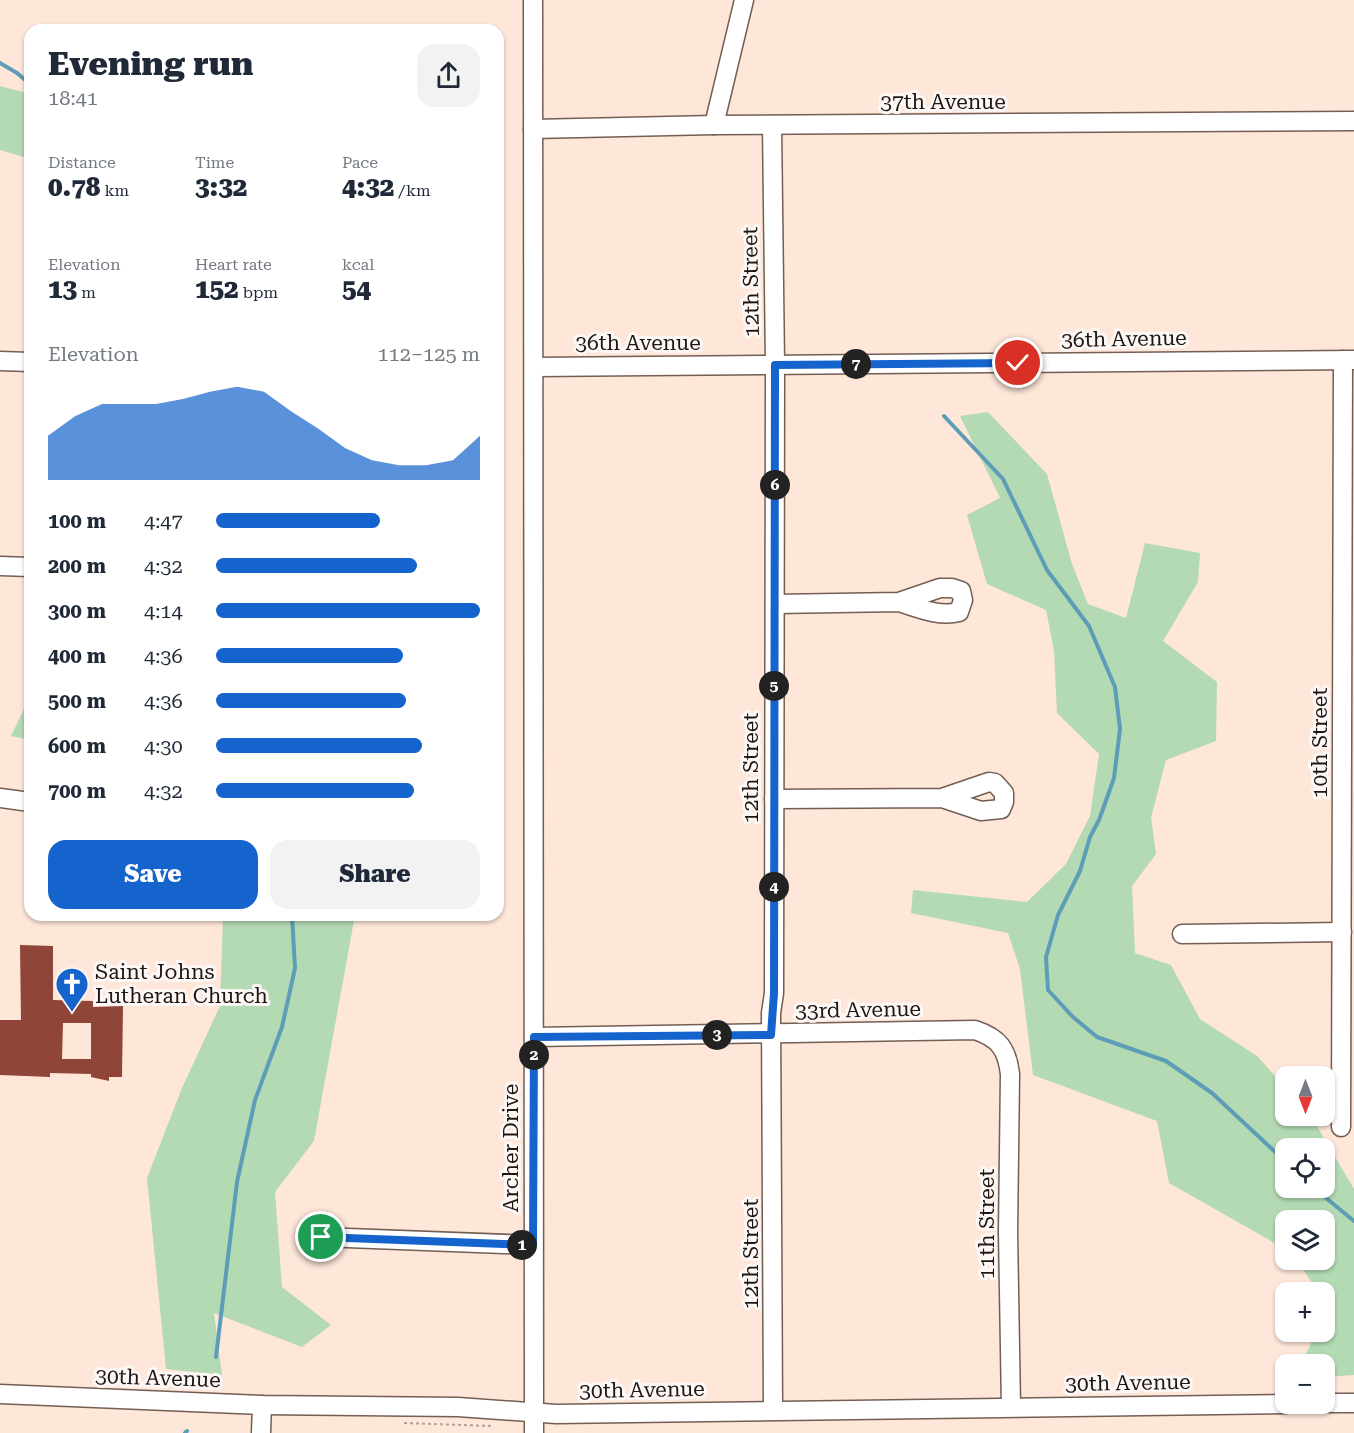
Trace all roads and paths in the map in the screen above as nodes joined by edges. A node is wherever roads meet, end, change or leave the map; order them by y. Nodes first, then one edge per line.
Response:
1 (533, 0) edge
2 (744, 0) edge
3 (1354, 121) edge
4 (714, 125) junction
5 (772, 125) junction
6 (533, 129) junction
7 (1349, 360) edge
8 (0, 361) edge
9 (24, 362) edge
10 (775, 365) junction
11 (534, 367) junction
12 (1349, 538) edge
13 (0, 566) edge
14 (24, 567) edge
15 (899, 602) dead end
16 (775, 604) junction
17 (1348, 703) edge
18 (0, 798) edge
19 (942, 798) dead end
20 (774, 799) junction
21 (24, 801) edge
22 (1348, 905) edge
23 (1342, 932) junction
24 (1182, 934) dead end
25 (771, 1035) junction
26 (534, 1037) junction
27 (1000, 1042) joint
28 (1348, 1108) edge
29 (1341, 1127) dead end
30 (321, 1237) dead end
31 (533, 1245) junction
32 (0, 1394) edge
33 (1335, 1403) edge
34 (1354, 1403) edge
35 (1275, 1404) edge
36 (262, 1405) junction
37 (1011, 1407) junction
38 (773, 1410) junction
39 (534, 1412) junction
40 (261, 1433) edge
41 (534, 1433) edge

1 - 6 street, Archer Drive
2 - 4 street
3 - 5 street, 37th Avenue
4 - 5 street, 37th Avenue
4 - 6 street, 37th Avenue
5 - 10 street, 12th Street
6 - 11 street, Archer Drive
7 - 10 street, 36th Avenue
7 - 12 street, 10th Street
8 - 9 street
10 - 11 street, 36th Avenue
10 - 16 street, 12th Street
11 - 26 street, Archer Drive
12 - 17 street, 10th Street
13 - 14 street
15 - 16 street
16 - 20 street, 12th Street
17 - 22 street, 10th Street
18 - 21 street
19 - 20 street
20 - 25 street, 12th Street
22 - 23 street, 10th Street
23 - 24 street
23 - 28 street, 10th Street
25 - 26 street, 33rd Avenue
25 - 27 street, 33rd Avenue
25 - 38 street, 12th Street
26 - 31 street, Archer Drive
27 - 37 street, 11th Street
28 - 29 street, 10th Street
30 - 31 street
31 - 39 street, Archer Drive
32 - 36 street, 30th Avenue
33 - 34 street
35 - 37 street, 30th Avenue
36 - 39 street, 30th Avenue
36 - 40 street
37 - 38 street, 30th Avenue
38 - 39 street, 30th Avenue
39 - 41 street, Archer Drive

